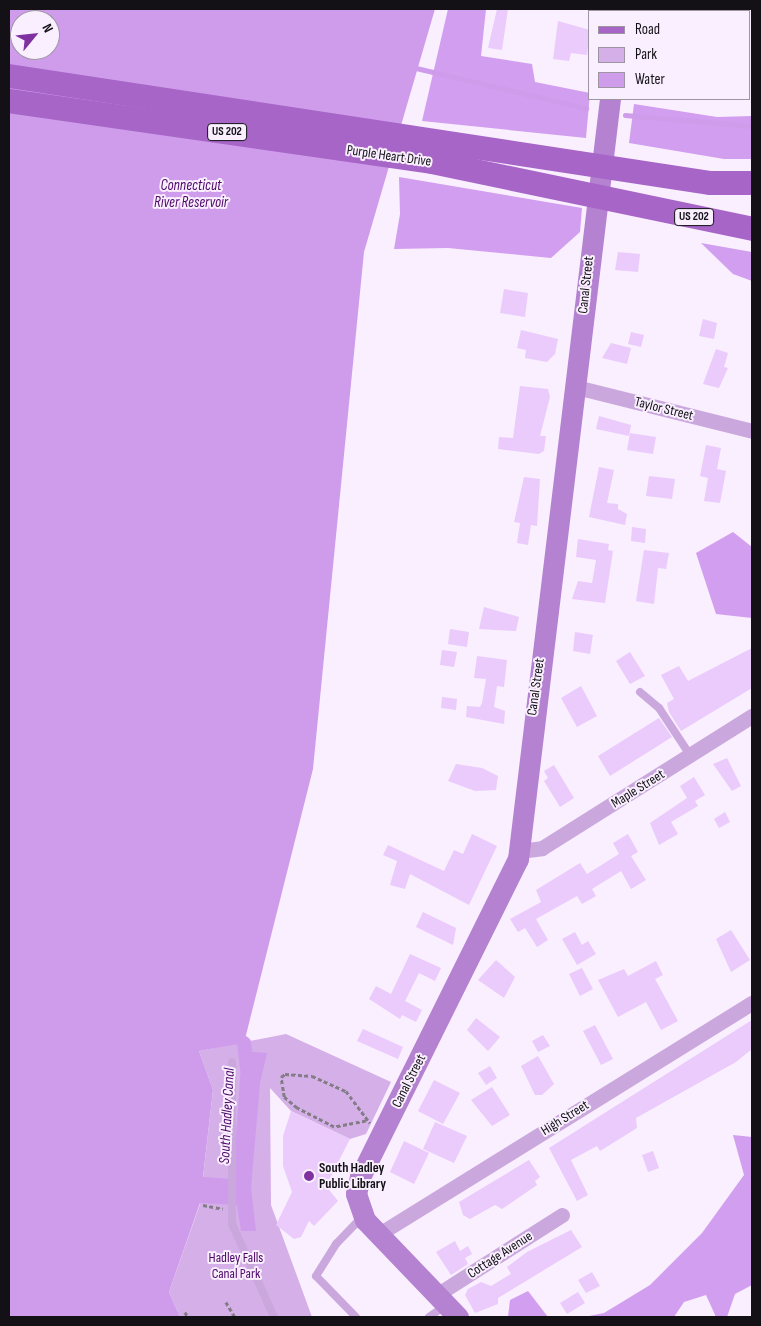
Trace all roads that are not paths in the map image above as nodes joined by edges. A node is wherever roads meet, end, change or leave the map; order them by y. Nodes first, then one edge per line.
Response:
1 (18, 78) edge
2 (610, 100) edge
3 (15, 102) edge
4 (434, 151) junction
5 (752, 182) edge
6 (752, 230) edge
7 (576, 387) junction
8 (752, 431) edge
9 (640, 692) dead end
10 (752, 716) edge
11 (690, 755) junction
12 (519, 851) junction
13 (752, 1003) edge
14 (232, 1062) dead end
15 (562, 1215) dead end
16 (363, 1217) junction
17 (379, 1234) junction
18 (448, 1305) edge
19 (274, 1317) edge
20 (356, 1317) edge
21 (429, 1317) edge

1 - 4 main road, Purple Heart Drive / US 202
2 - 7 street, Canal Street
3 - 4 main road, Purple Heart Drive / US 202
4 - 5 main road, Purple Heart Drive / US 202
4 - 6 main road, Purple Heart Drive / US 202
7 - 8 street, Taylor Street
7 - 12 street, Canal Street
9 - 11 lane
10 - 11 street, Maple Street
11 - 12 street, Maple Street
12 - 16 street, Canal Street
13 - 17 street, High Street
14 - 19 lane
15 - 18 street, Cottage Avenue
16 - 17 street, Canal Street
16 - 20 lane
17 - 18 street, Canal Street
18 - 21 lane

